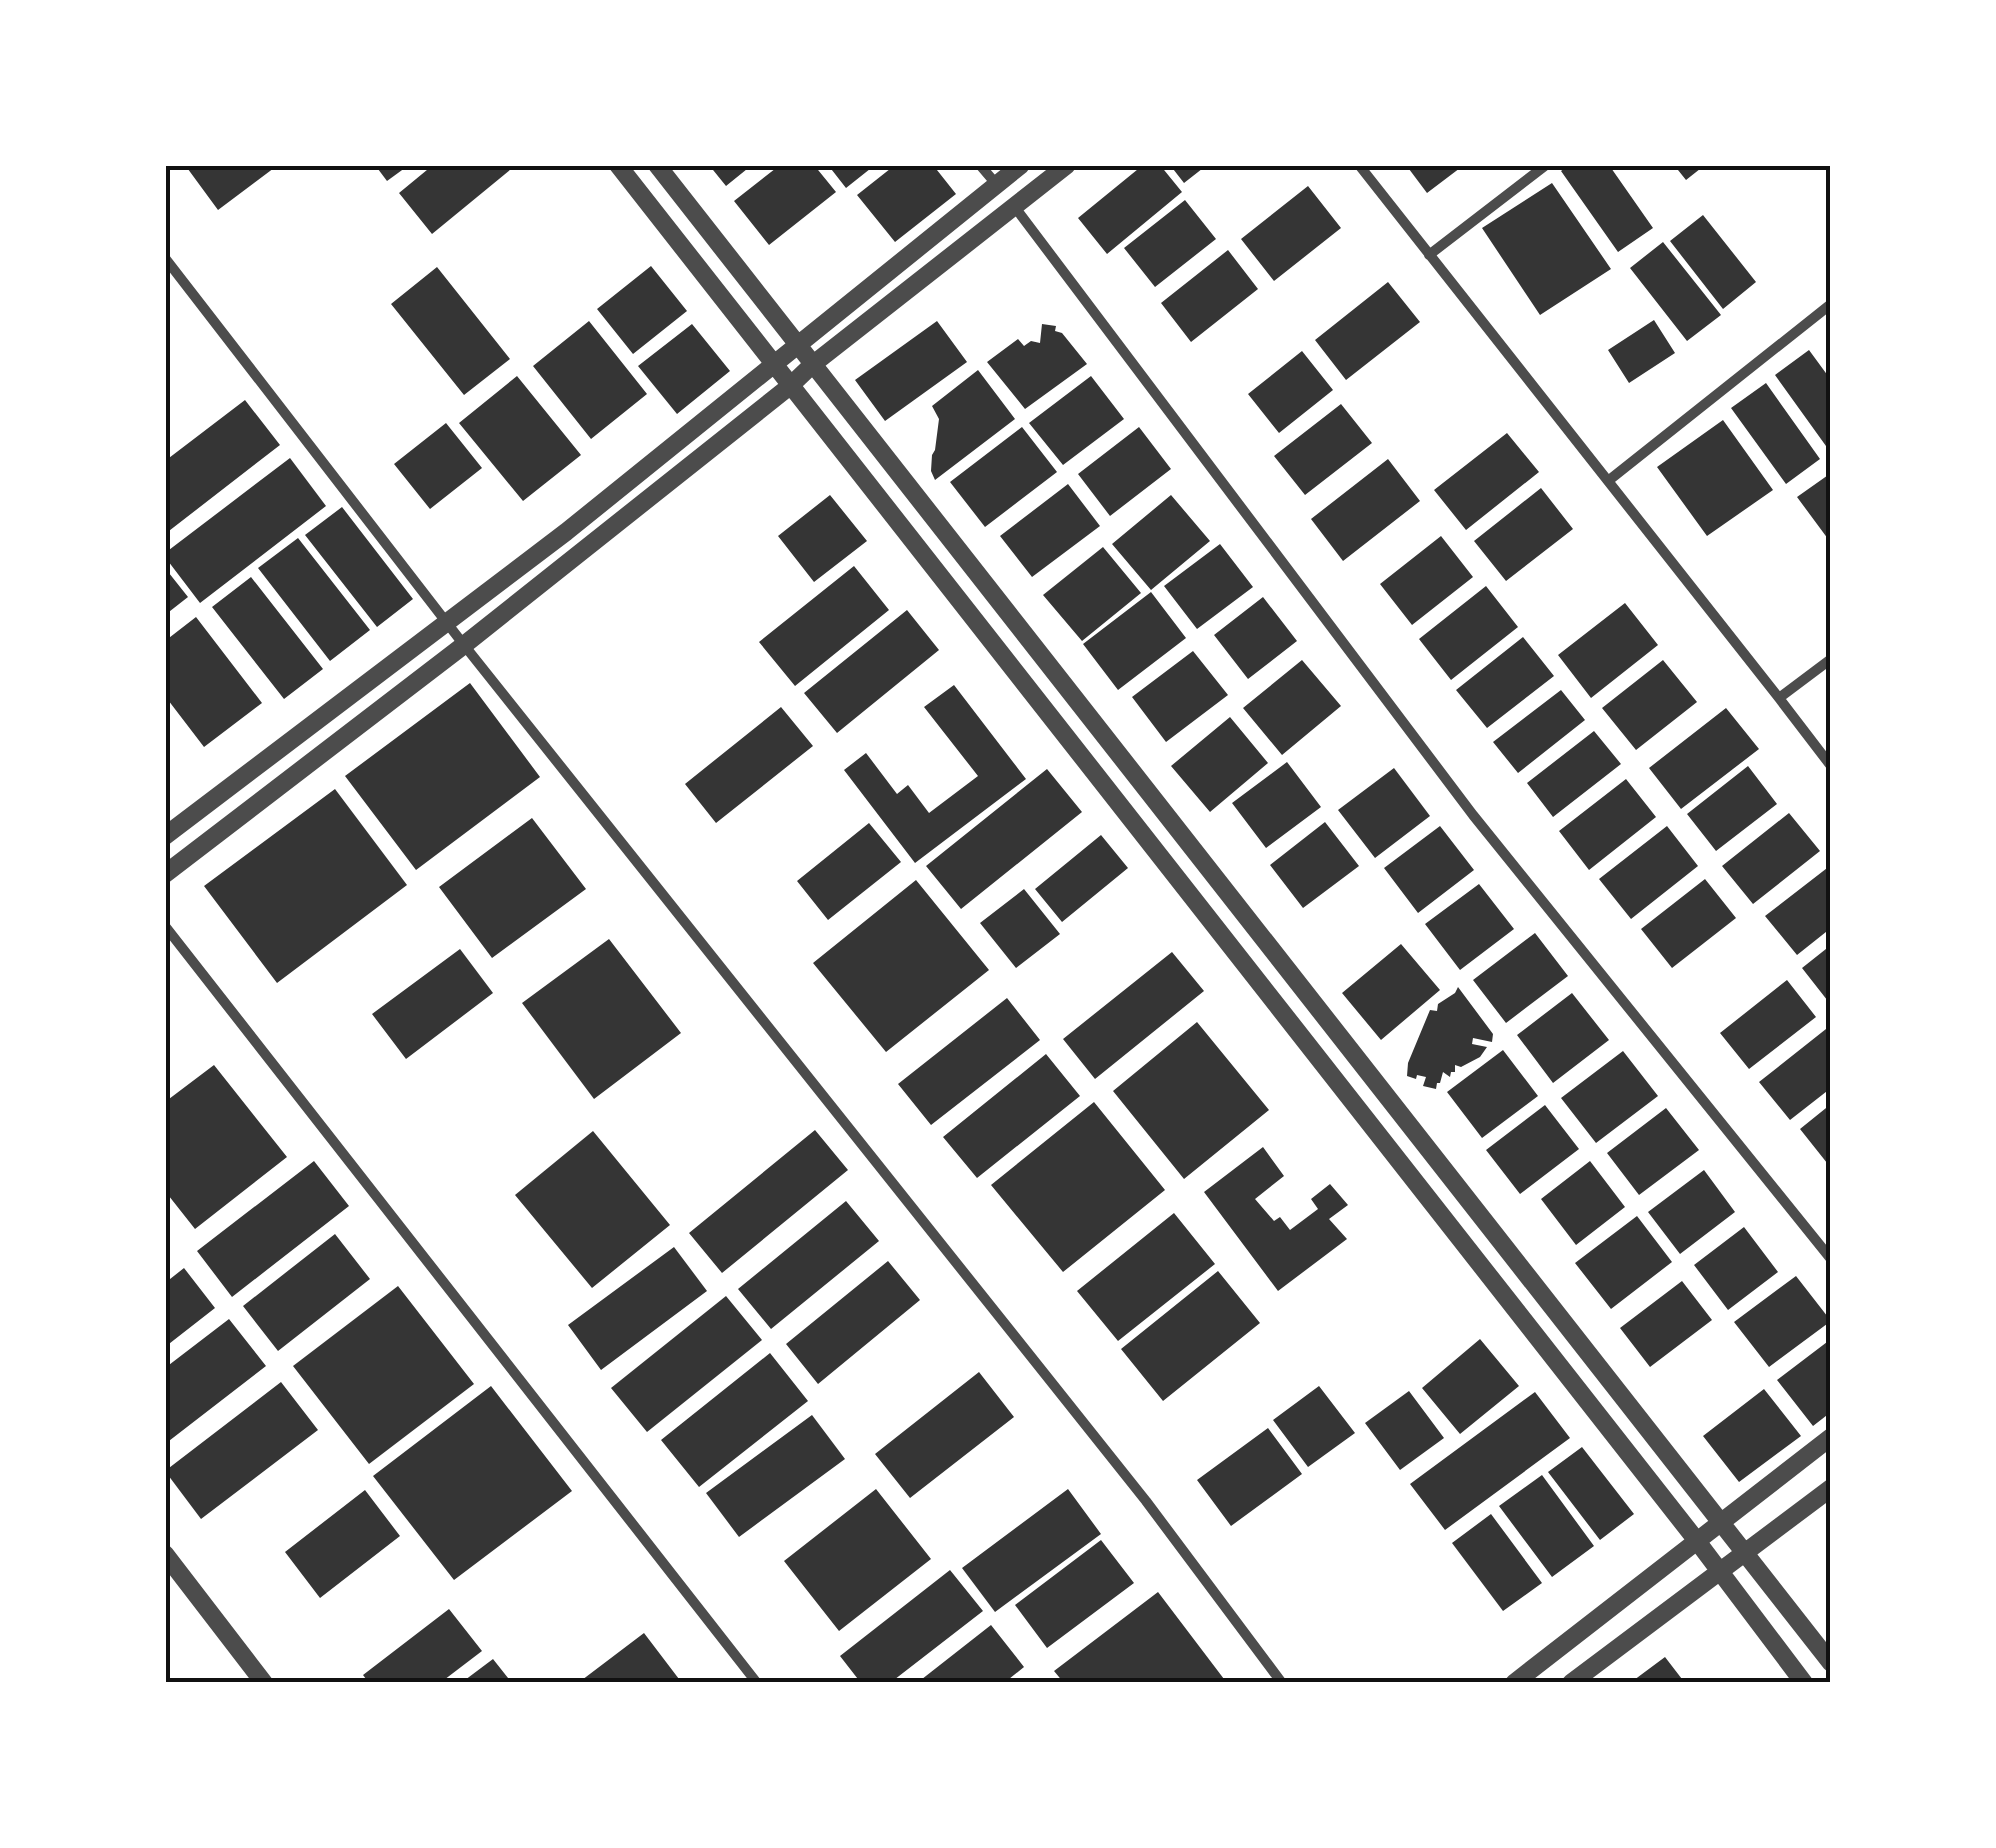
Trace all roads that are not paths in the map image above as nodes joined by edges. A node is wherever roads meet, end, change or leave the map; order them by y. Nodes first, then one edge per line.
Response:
1 (618, 165) edge
2 (657, 165) edge
3 (980, 165) edge
4 (1022, 165) edge
5 (1067, 165) edge
6 (1358, 165) edge
7 (1546, 165) edge
8 (996, 185) junction
9 (1014, 206) junction
10 (1429, 255) junction
11 (165, 258) edge
12 (1831, 304) edge
13 (798, 344) junction
14 (774, 365) junction
15 (812, 365) junction
16 (790, 386) junction
17 (1608, 482) junction
18 (448, 623) junction
19 (464, 644) junction
20 (1831, 659) edge
21 (1779, 698) junction
22 (1831, 766) edge
23 (165, 836) edge
24 (165, 874) edge
25 (165, 926) edge
26 (1831, 1259) edge
27 (1831, 1438) edge
28 (1831, 1488) edge
29 (1722, 1522) junction
30 (1697, 1541) junction
31 (1745, 1553) junction
32 (165, 1554) edge
33 (1719, 1572) junction
34 (1831, 1663) edge
35 (264, 1683) edge
36 (757, 1683) edge
37 (1282, 1683) edge
38 (1514, 1683) edge
39 (1571, 1683) edge
40 (1804, 1683) edge

1 - 14 street
2 - 13 street
3 - 8 street
4 - 8 street
5 - 9 street
6 - 10 street
7 - 10 street
8 - 13 street
9 - 15 street
9 - 26 street
10 - 17 street
11 - 18 street
12 - 17 street
13 - 14 street
13 - 15 street
14 - 16 street
14 - 18 street
15 - 16 street
15 - 29 street
16 - 19 street
16 - 30 street
17 - 21 street
18 - 19 street
18 - 23 street
19 - 24 street
19 - 37 street
20 - 21 street
21 - 22 street
25 - 36 street
27 - 29 street
28 - 31 street
29 - 30 street
29 - 31 street
30 - 33 street
30 - 38 street
31 - 33 street
31 - 34 street
32 - 35 street
33 - 39 street
33 - 40 street

